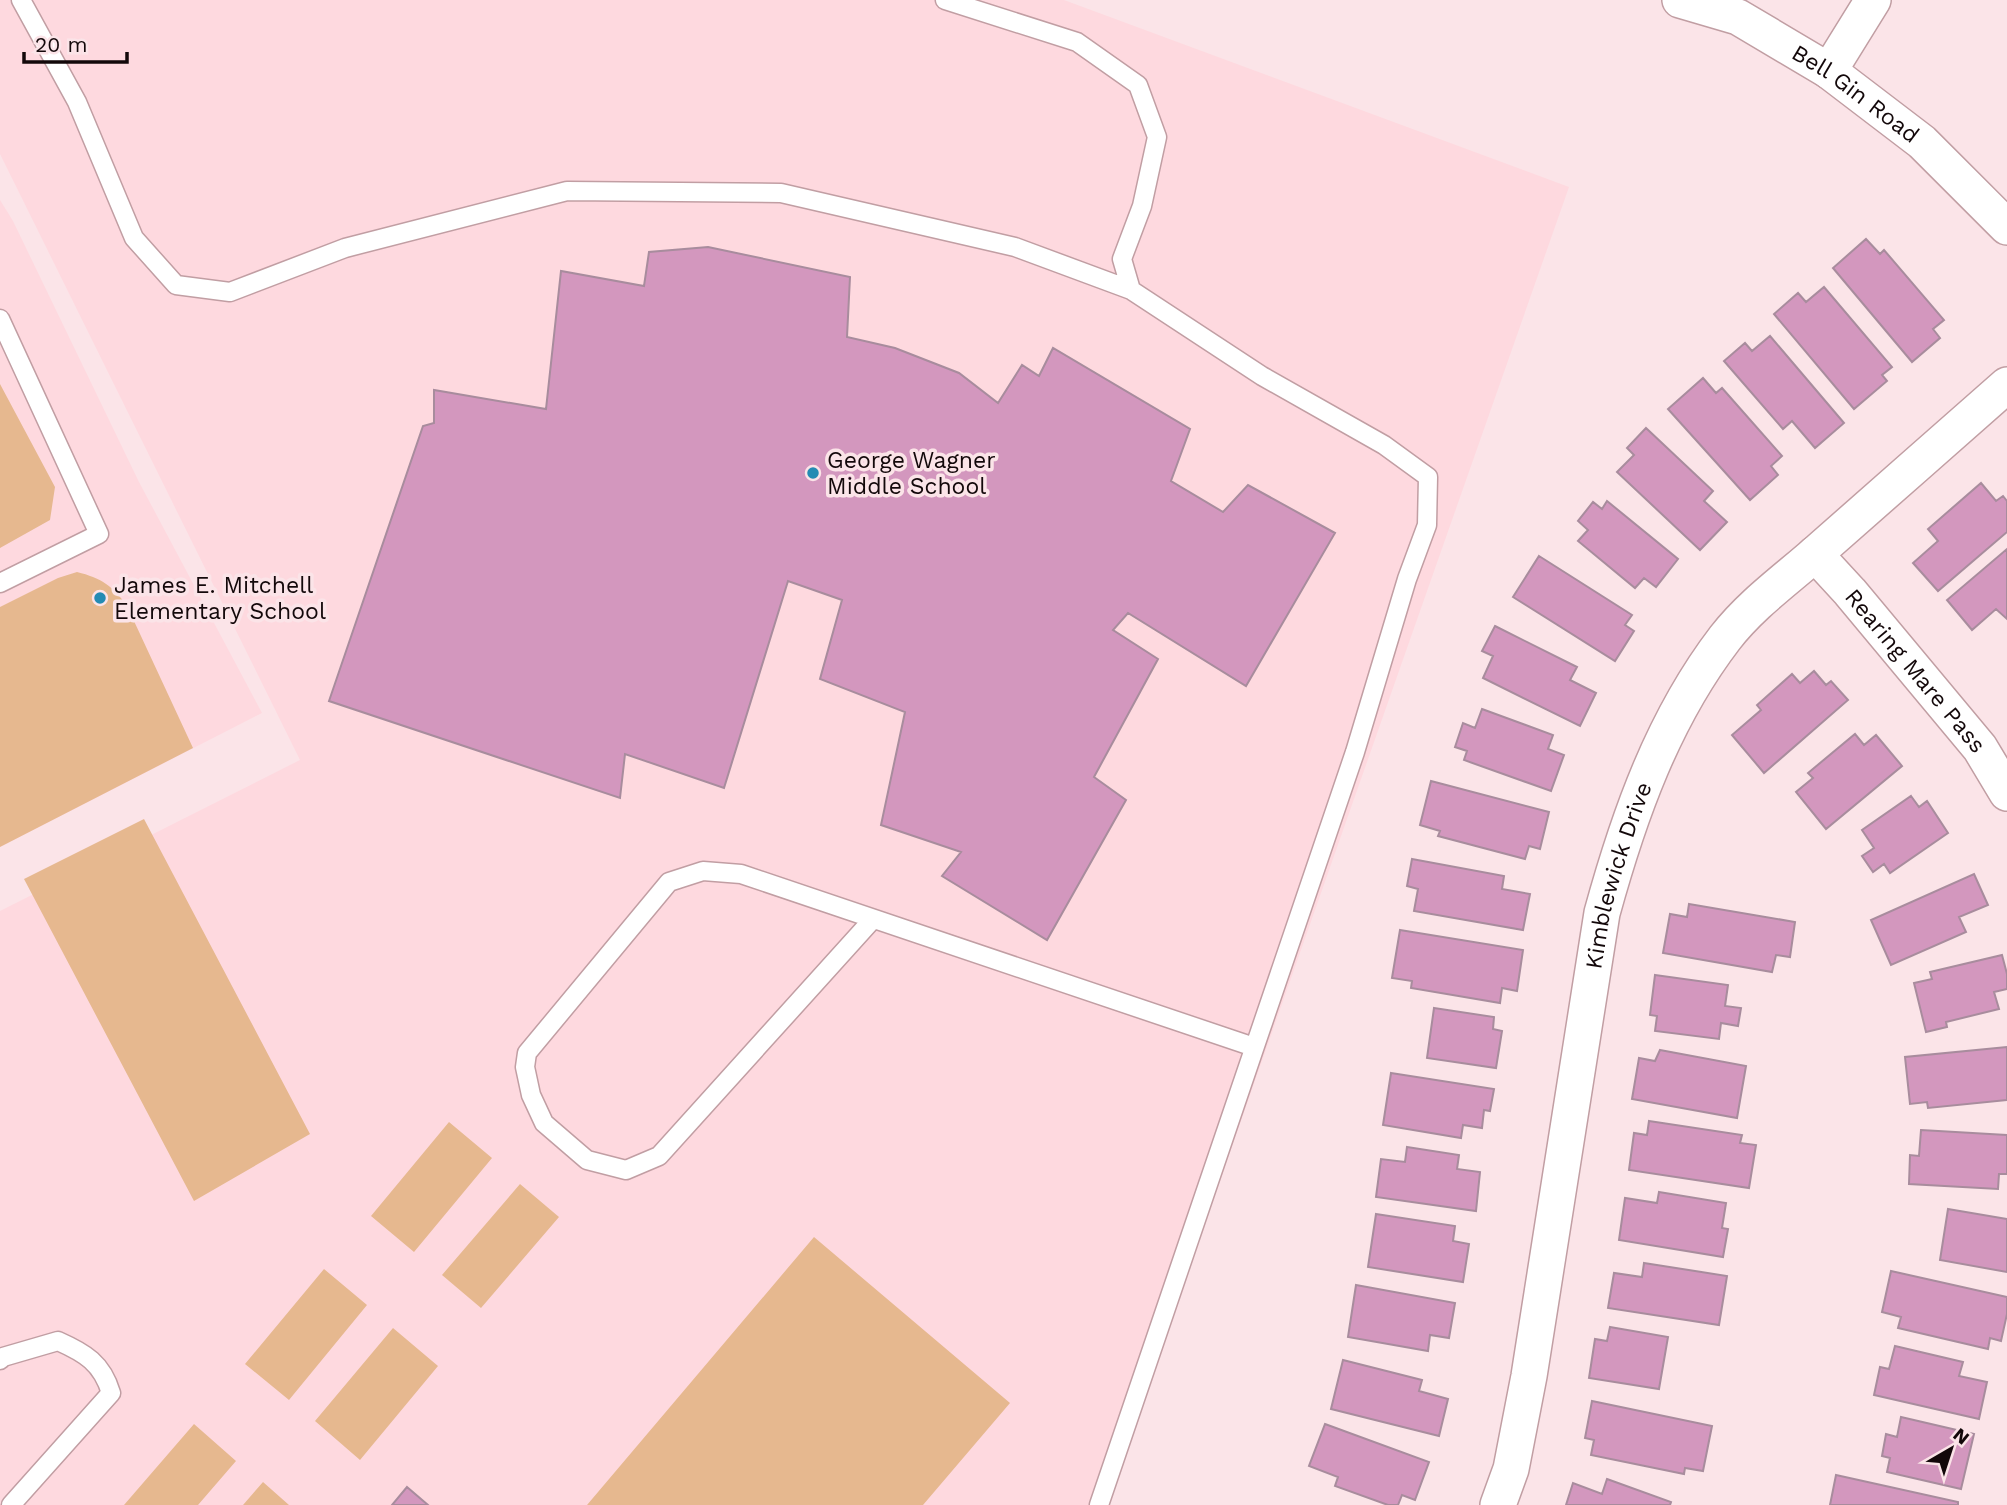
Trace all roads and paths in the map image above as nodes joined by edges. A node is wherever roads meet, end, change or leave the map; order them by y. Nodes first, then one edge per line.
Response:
1 (21, 0) edge
2 (945, 0) edge
3 (1680, 0) edge
4 (1873, 0) edge
5 (1829, 71) junction
6 (2007, 227) edge
7 (1131, 290) junction
8 (0, 319) edge
9 (2007, 385) edge
10 (1815, 554) junction
11 (0, 583) edge
12 (2007, 793) edge
13 (873, 919) junction
14 (1254, 1047) junction
15 (0, 1360) edge
16 (11, 1505) edge
17 (1098, 1505) edge
18 (1498, 1505) edge

1 - 7 lane
2 - 7 lane
3 - 5 street, Bell Gin Road
4 - 5 street
5 - 6 street, Bell Gin Road
7 - 14 lane
8 - 11 lane
9 - 10 street, Kimblewick Drive
10 - 12 street, Rearing Mare Pass
10 - 18 street, Kimblewick Drive
13 - 13 lane
13 - 14 lane
14 - 17 lane
15 - 16 lane

